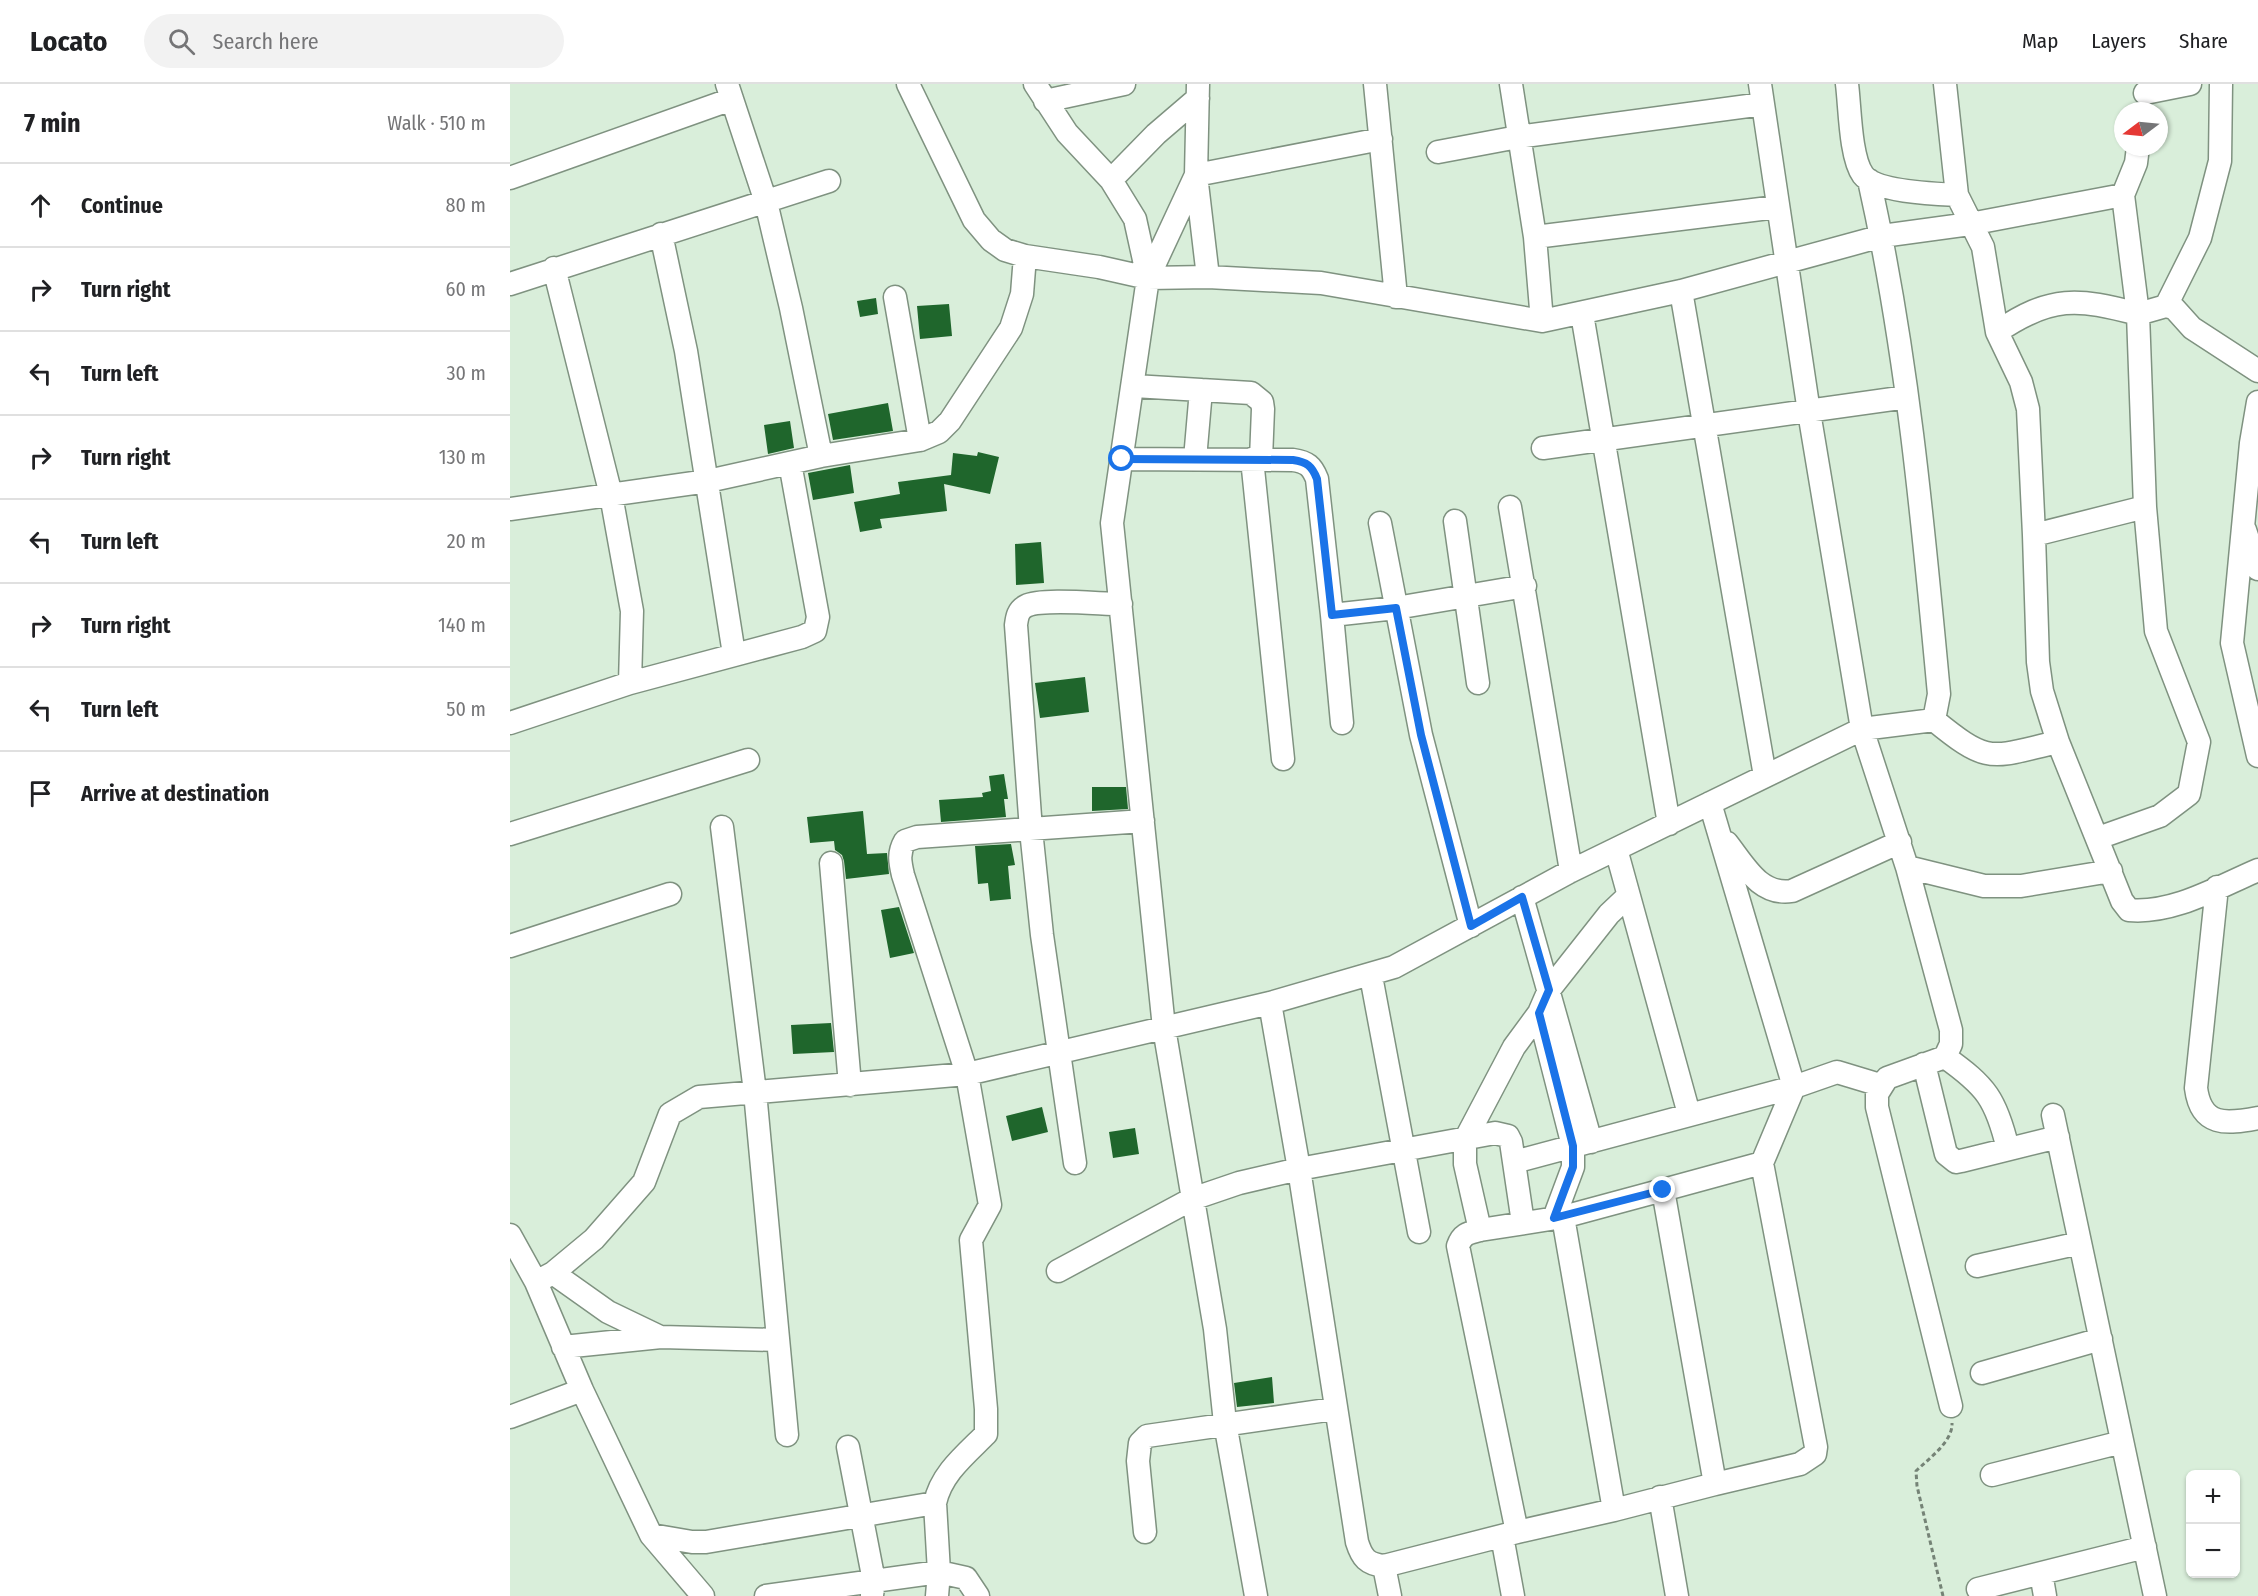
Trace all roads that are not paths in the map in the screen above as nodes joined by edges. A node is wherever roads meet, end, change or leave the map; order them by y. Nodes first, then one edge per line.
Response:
1 (908, 84) edge
2 (1124, 84) edge
3 (1375, 84) edge
4 (1511, 84) edge
5 (1847, 84) edge
6 (1945, 84) edge
7 (2190, 84) edge
8 (2220, 84) edge
9 (1198, 91) edge
10 (730, 92) edge
11 (1040, 93) edge
12 (1762, 94) edge
13 (2145, 96) edge
14 (1518, 137) junction
15 (1381, 139) junction
16 (1438, 152) dead end
17 (2137, 156) edge
18 (1196, 175) junction
19 (510, 178) edge
20 (1111, 180) junction
21 (1869, 180) junction
22 (829, 181) dead end
23 (1957, 195) junction
24 (2123, 195) junction
25 (766, 202) junction
26 (1777, 207) junction
27 (1970, 224) junction
28 (661, 234) junction
29 (1882, 236) junction
30 (1535, 237) junction
31 (1025, 256) junction
32 (1786, 264) junction
33 (554, 268) junction
34 (1208, 277) junction
35 (1148, 278) junction
36 (510, 284) edge
37 (1681, 291) junction
38 (896, 297) dead end
39 (1396, 297) junction
40 (2166, 306) junction
41 (1582, 314) junction
42 (2138, 314) junction
43 (1542, 321) junction
44 (1997, 332) junction
45 (2258, 371) edge
46 (1134, 386) junction
47 (1201, 390) junction
48 (1906, 397) junction
49 (2258, 402) edge
50 (1809, 412) junction
51 (1705, 427) junction
52 (920, 440) junction
53 (1602, 440) junction
54 (1543, 448) dead end
55 (821, 456) junction
56 (1122, 459) junction
57 (1195, 459) junction
58 (1256, 459) junction
59 (790, 463) junction
60 (708, 481) junction
61 (611, 495) junction
62 (1510, 507) dead end
63 (2145, 507) junction
64 (510, 508) edge
65 (1455, 521) dead end
66 (2250, 522) edge
67 (1380, 523) dead end
68 (2034, 535) junction
69 (2258, 566) edge
70 (1525, 586) junction
71 (1465, 597) junction
72 (1121, 604) junction
73 (1396, 608) junction
74 (1332, 615) junction
75 (734, 654) junction
76 (630, 683) junction
77 (1478, 683) dead end
78 (1934, 720) junction
79 (510, 723) edge
80 (1342, 723) dead end
81 (1862, 729) junction
82 (2058, 742) junction
83 (2258, 756) edge
84 (1282, 759) dead end
85 (748, 760) dead end
86 (1765, 776) junction
87 (1710, 803) junction
88 (1143, 821) junction
89 (1669, 824) junction
90 (722, 827) dead end
91 (1031, 830) junction
92 (510, 834) edge
93 (1720, 835) junction
94 (2098, 838) junction
95 (1900, 842) junction
96 (1616, 849) junction
97 (831, 863) dead end
98 (1907, 867) junction
99 (2258, 870) edge
100 (1571, 871) junction
101 (2111, 871) junction
102 (2217, 887) junction
103 (669, 894) dead end
104 (1628, 896) junction
105 (1522, 897) junction
106 (1471, 926) junction
107 (510, 946) edge
108 (1371, 976) junction
109 (1549, 990) junction
110 (1270, 1003) junction
111 (1539, 1013) junction
112 (1164, 1028) junction
113 (1059, 1052) junction
114 (1934, 1061) junction
115 (967, 1074) junction
116 (850, 1085) junction
117 (1880, 1085) junction
118 (1794, 1087) junction
119 (755, 1092) junction
120 (1689, 1114) junction
121 (2258, 1118) edge
122 (1465, 1140) junction
123 (1582, 1144) junction
124 (2008, 1149) junction
125 (1404, 1151) junction
126 (1514, 1162) junction
127 (1075, 1163) dead end
128 (1762, 1163) junction
129 (1299, 1169) junction
130 (1663, 1190) junction
131 (1192, 1199) junction
132 (1559, 1217) junction
133 (1523, 1223) junction
134 (1480, 1230) junction
135 (1419, 1232) dead end
136 (510, 1235) edge
137 (2080, 1243) junction
138 (1977, 1266) dead end
139 (1058, 1271) dead end
140 (544, 1277) junction
141 (661, 1337) junction
142 (2101, 1339) junction
143 (778, 1340) junction
144 (563, 1347) junction
145 (1982, 1373) dead end
146 (582, 1390) junction
147 (1951, 1406) road end
148 (1335, 1408) junction
149 (510, 1417) edge
150 (1226, 1423) junction
151 (787, 1435) dead end
152 (2122, 1442) junction
153 (848, 1447) dead end
154 (1992, 1475) dead end
155 (1715, 1484) junction
156 (1660, 1497) junction
157 (935, 1503) junction
158 (1614, 1510) junction
159 (862, 1514) junction
160 (1145, 1532) dead end
161 (1509, 1534) junction
162 (651, 1535) junction
163 (2145, 1547) junction
164 (1384, 1566) junction
165 (939, 1572) junction
166 (2041, 1573) junction
167 (873, 1588) edge
168 (1978, 1589) dead end
169 (803, 1593) edge
170 (703, 1596) edge
171 (766, 1596) edge
172 (937, 1596) edge
173 (978, 1596) edge
174 (1256, 1596) edge
175 (1390, 1596) edge
176 (1513, 1596) edge
177 (1677, 1596) edge
178 (2045, 1596) edge
179 (2155, 1596) edge

1 - 31 street
2 - 11 street
3 - 15 street
4 - 14 street
5 - 21 street
6 - 23 street
7 - 13 street
8 - 40 street
9 - 18 street
9 - 20 street
10 - 19 street
10 - 25 street
11 - 20 street
12 - 14 street
12 - 26 street
14 - 16 street
14 - 30 street
15 - 18 street
15 - 39 street
17 - 24 street
18 - 34 street
18 - 35 street
20 - 35 street
21 - 23 street
21 - 29 street
22 - 25 street
23 - 27 street
24 - 27 street
24 - 42 street
25 - 28 street
25 - 55 street
26 - 30 street
26 - 32 street
27 - 29 street
27 - 44 street
28 - 33 street
28 - 60 street
29 - 32 street
29 - 48 street
30 - 43 street
31 - 35 street
31 - 52 street
32 - 37 street
32 - 50 street
33 - 36 street
33 - 61 street
34 - 35 street
34 - 39 street
35 - 46 street
37 - 41 street
37 - 51 street
38 - 52 street
39 - 43 street
40 - 42 street
40 - 45 street
41 - 43 street
41 - 53 street
42 - 44 street
42 - 63 street
44 - 68 street
46 - 47 street
46 - 56 street
47 - 57 street
47 - 58 street
48 - 50 street
48 - 78 street
49 - 66 street
50 - 51 street
50 - 81 street
51 - 53 street
51 - 86 street
52 - 55 street
53 - 54 street
53 - 89 street
55 - 59 street
56 - 57 street
56 - 72 street
57 - 58 street
58 - 74 street
58 - 84 street
59 - 60 street
59 - 75 street
60 - 61 street
60 - 75 street
61 - 64 street
61 - 76 street
62 - 70 street
63 - 68 street
63 - 94 street
65 - 71 street
66 - 69 street
66 - 83 street
67 - 73 street
68 - 82 street
70 - 71 street
70 - 100 street
71 - 73 street
71 - 77 street
72 - 88 street
72 - 91 street
73 - 74 street
73 - 106 street
74 - 80 street
75 - 76 street
76 - 79 street
78 - 81 street
78 - 82 street
81 - 86 street
81 - 95 street
82 - 94 street
85 - 92 street
86 - 87 street
87 - 89 street
87 - 93 street
88 - 91 street
88 - 112 street
89 - 96 street
90 - 119 street
91 - 113 street
91 - 115 street
93 - 95 street
93 - 118 street
94 - 101 street
95 - 98 street
96 - 100 street
96 - 104 street
97 - 116 street
98 - 101 street
98 - 114 street
99 - 102 street
100 - 105 street
101 - 102 street
102 - 121 street
103 - 107 street
104 - 109 street
104 - 120 street
105 - 106 street
105 - 109 street
106 - 108 street
108 - 110 street
108 - 125 street
109 - 111 street
109 - 123 street
110 - 112 street
110 - 129 street
111 - 122 street
111 - 123 street
112 - 113 street
112 - 131 street
113 - 115 street
113 - 127 street
114 - 117 street
114 - 124 street
114 - 124 street
115 - 116 street
115 - 157 street
116 - 119 street
117 - 118 street
117 - 147 street
118 - 120 street
118 - 128 street
119 - 140 street
119 - 143 street
120 - 123 street
122 - 125 street
122 - 126 street
122 - 134 street
123 - 126 street
123 - 132 street
124 - 137 street
125 - 129 street
125 - 135 street
126 - 133 street
128 - 130 street
128 - 155 street
129 - 131 street
129 - 148 street
130 - 132 street
130 - 155 street
131 - 139 street
131 - 150 street
132 - 133 street
132 - 158 street
133 - 134 street
134 - 161 street
136 - 140 street
137 - 138 street
137 - 142 street
140 - 141 street
140 - 144 street
141 - 143 street
141 - 144 street
142 - 145 street
142 - 152 street
143 - 151 street
144 - 146 street
146 - 149 street
146 - 162 street
148 - 150 street
148 - 164 street
150 - 160 street
150 - 174 street
152 - 154 street
152 - 163 street
153 - 159 street
155 - 156 street
156 - 158 street
156 - 177 street
157 - 159 street
157 - 165 street
158 - 161 street
159 - 162 street
159 - 167 street
161 - 164 street
161 - 176 street
162 - 170 street
163 - 166 street
163 - 179 street
164 - 175 street
165 - 167 street
165 - 172 street
165 - 173 street
166 - 168 street
166 - 178 street
167 - 169 street
169 - 171 street

